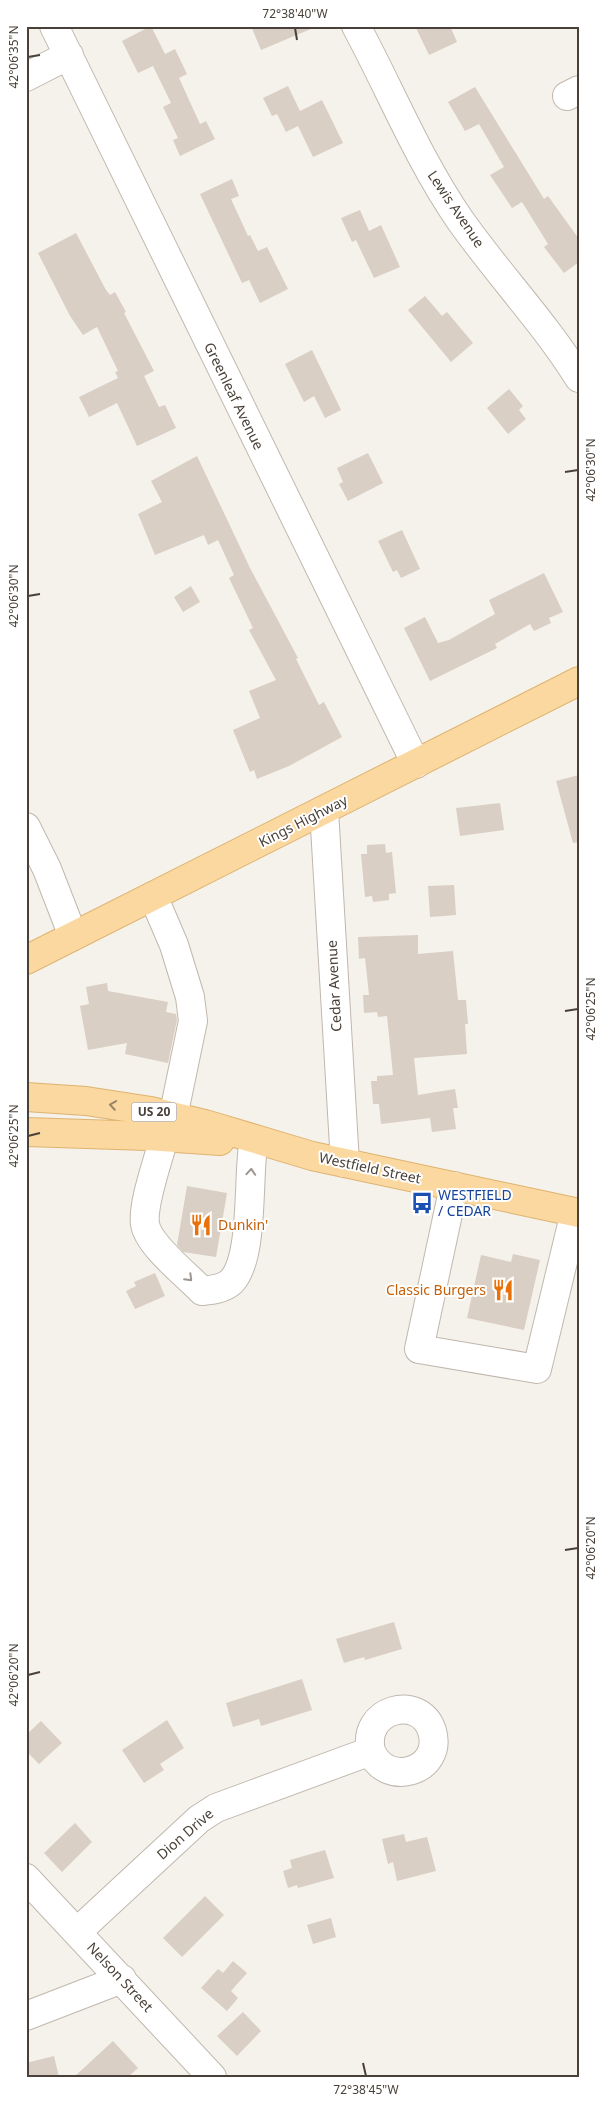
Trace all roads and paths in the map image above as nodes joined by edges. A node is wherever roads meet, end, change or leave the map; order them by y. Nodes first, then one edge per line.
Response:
1 (54, 26) edge
2 (356, 26) edge
3 (69, 55) junction
4 (26, 77) edge
5 (579, 378) edge
6 (579, 681) edge
7 (416, 764) junction
8 (324, 810) junction
9 (26, 827) edge
10 (153, 896) junction
11 (73, 936) junction
12 (26, 960) edge
13 (26, 1097) edge
14 (168, 1127) junction
15 (26, 1132) edge
16 (262, 1143) junction
17 (345, 1162) junction
18 (454, 1186) junction
19 (577, 1212) edge
20 (371, 1751) dead end
21 (26, 1878) edge
22 (77, 1932) junction
23 (122, 1979) junction
24 (26, 2016) edge
25 (212, 2077) edge

1 - 3 street, Greenleaf Avenue
2 - 5 street, Lewis Avenue
3 - 4 street
3 - 7 street, Greenleaf Avenue
6 - 7 main road, Kings Highway
7 - 8 main road, Kings Highway
8 - 10 main road, Kings Highway
8 - 17 street, Cedar Avenue
9 - 11 street
10 - 11 main road, Kings Highway
10 - 14 street
11 - 12 main road, Kings Highway
14 -> 13 main road, Westfield Street / US 20
14 - 15 main road, Westfield Street / US 20
14 - 16 main road, Westfield Street / US 20
14 -> 16 street
16 - 17 main road, Westfield Street / US 20
17 - 18 main road, Westfield Street / US 20
18 - 19 main road, Westfield Street / US 20
18 - 19 street
20 - 22 street, Dion Drive
21 - 22 street, Nelson Street
22 - 23 street, Nelson Street
23 - 24 street
23 - 25 street, Nelson Street

